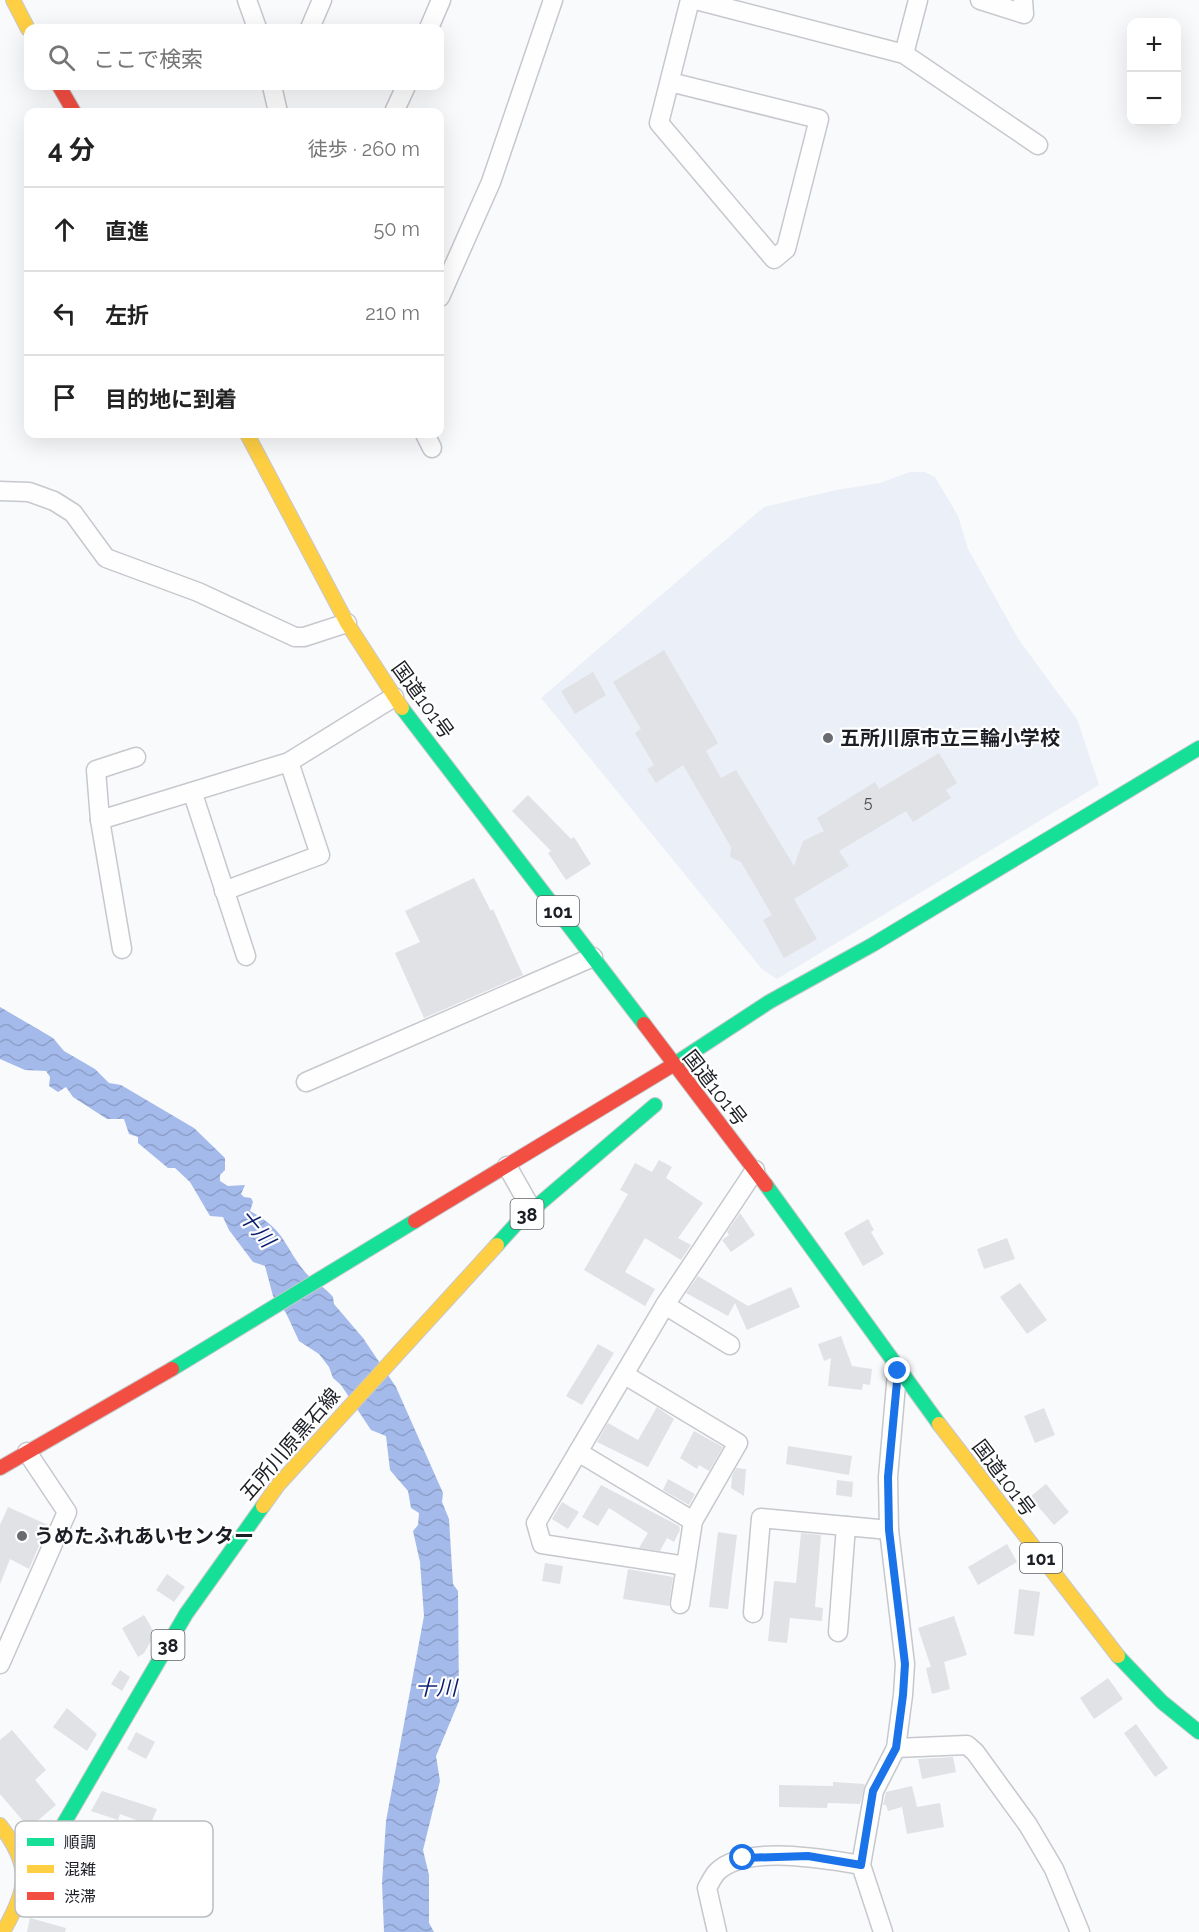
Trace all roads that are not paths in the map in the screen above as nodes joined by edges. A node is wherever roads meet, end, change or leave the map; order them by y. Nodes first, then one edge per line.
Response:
1 (13, 0) edge
2 (247, 0) edge
3 (322, 0) edge
4 (441, 0) edge
5 (553, 0) edge
6 (690, 0) edge
7 (696, 0) edge
8 (918, 0) edge
9 (980, 0) edge
10 (1023, 0) edge
11 (25, 24) edge
12 (256, 24) edge
13 (312, 24) edge
14 (431, 24) edge
15 (904, 54) junction
16 (670, 82) junction
17 (61, 90) edge
18 (273, 90) edge
19 (404, 90) edge
20 (72, 108) edge
21 (277, 108) edge
22 (396, 108) edge
23 (1038, 145) dead end
24 (444, 288) edge
25 (249, 438) edge
26 (0, 491) edge
27 (347, 623) junction
28 (394, 697) junction
29 (1199, 748) edge
30 (136, 757) dead end
31 (289, 762) junction
32 (193, 794) junction
33 (100, 820) junction
34 (224, 891) junction
35 (122, 949) dead end
36 (246, 956) dead end
37 (593, 957) junction
38 (673, 1065) junction
39 (306, 1082) dead end
40 (655, 1106) dead end
41 (507, 1166) junction
42 (755, 1170) junction
43 (532, 1210) junction
44 (665, 1305) junction
45 (730, 1345) dead end
46 (898, 1371) junction
47 (625, 1375) junction
48 (27, 1452) junction
49 (578, 1452) junction
50 (0, 1468) edge
51 (693, 1521) junction
52 (846, 1526) junction
53 (889, 1530) junction
54 (686, 1566) junction
55 (680, 1604) dead end
56 (753, 1613) dead end
57 (838, 1632) dead end
58 (0, 1664) edge
59 (1199, 1732) edge
60 (896, 1748) junction
61 (65, 1821) edge
62 (0, 1825) edge
63 (15, 1848) edge
64 (861, 1865) junction
65 (15, 1908) edge
66 (3, 1932) edge
67 (717, 1932) edge
68 (883, 1932) edge
69 (1080, 1932) edge

1 - 11 main road
2 - 12 street
3 - 13 street
4 - 14 street
5 - 24 street
6 - 16 street
7 - 15 street
8 - 15 street
9 - 10 street
15 - 23 street
16 - 16 street
17 - 20 main road
18 - 21 street
19 - 22 street
25 - 27 main road, 国道101号 / 101
26 - 27 street
27 - 28 main road, 国道101号 / 101
28 - 31 street
28 - 37 main road, 国道101号 / 101
29 - 38 main road
30 - 33 street
31 - 32 street
31 - 34 street
32 - 33 street
32 - 34 street
33 - 35 street
34 - 36 street
37 - 38 main road, 国道101号 / 101
37 - 39 street
38 - 41 main road
38 - 42 main road, 国道101号 / 101
40 - 43 main road, 五所川原黒石線 / 38
41 - 43 street
41 - 48 main road
42 - 44 street
42 - 46 main road, 国道101号 / 101
43 - 61 main road, 五所川原黒石線 / 38
44 - 45 street
44 - 47 street
46 - 53 street
46 - 59 main road, 国道101号 / 101
47 - 49 street
47 - 51 street
48 - 50 main road
48 - 58 street
49 - 51 street
49 - 54 street
51 - 54 street
52 - 53 street
52 - 56 street
52 - 57 street
53 - 60 street
54 - 55 street
60 - 64 street
60 - 69 street
62 - 63 main road
64 - 67 street
64 - 68 street
65 - 66 main road

